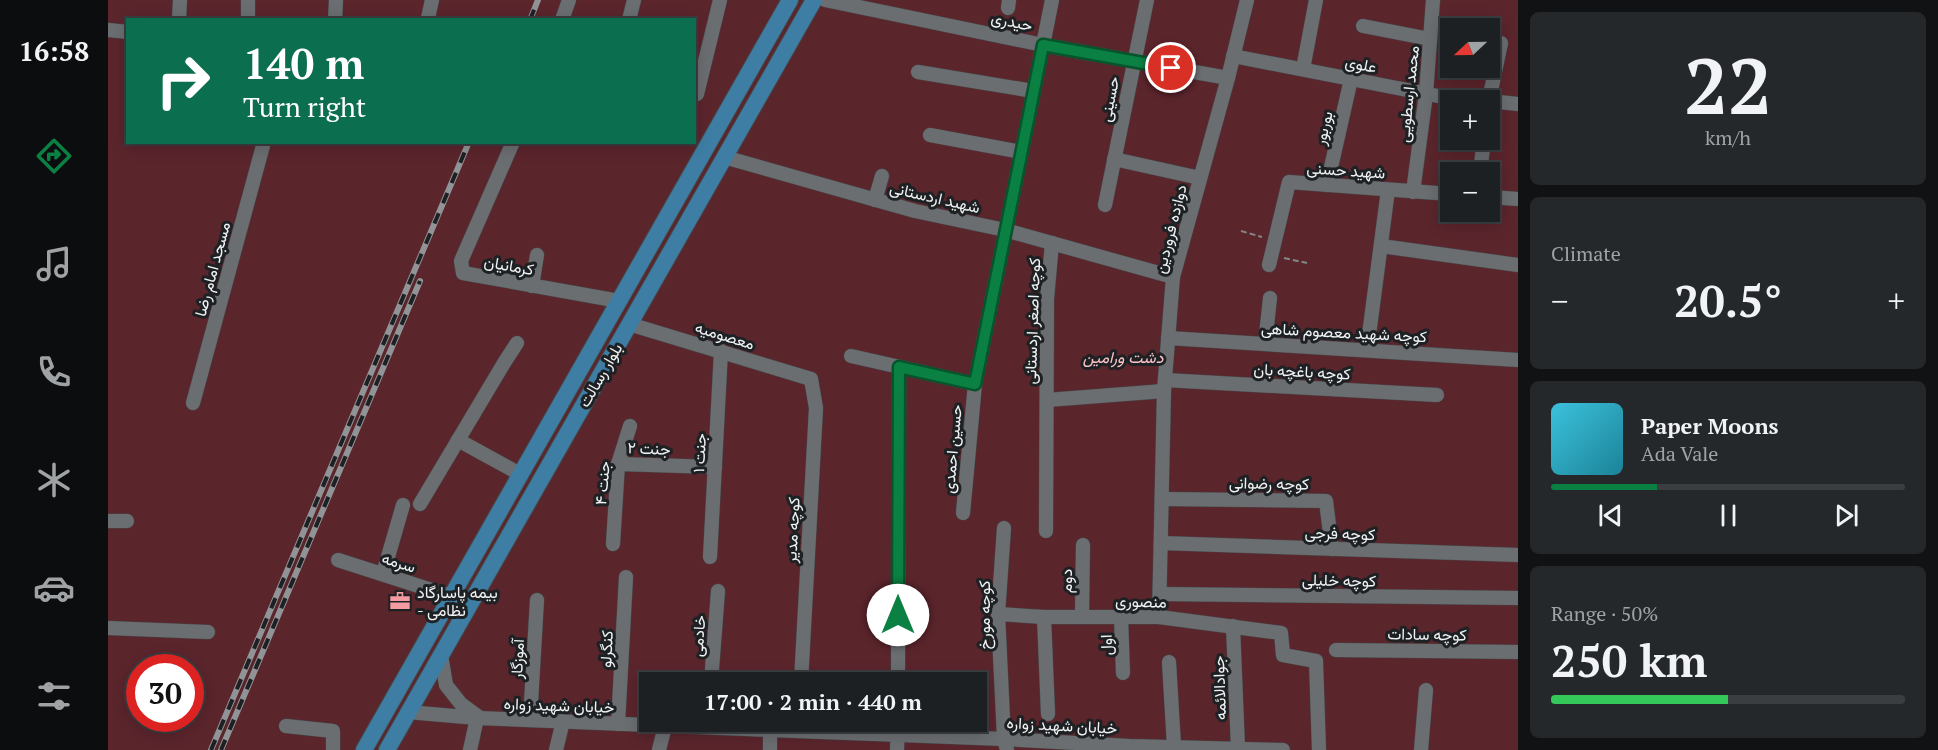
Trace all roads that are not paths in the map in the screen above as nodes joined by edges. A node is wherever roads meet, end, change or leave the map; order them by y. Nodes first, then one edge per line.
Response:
1 (180, 0) edge
2 (248, 0) edge
3 (336, 0) edge
4 (432, 0) edge
5 (569, 0) edge
6 (633, 0) edge
7 (720, 0) edge
8 (790, 0) edge
9 (814, 0) edge
10 (825, 0) edge
11 (1052, 0) edge
12 (1147, 0) edge
13 (1247, 0) edge
14 (1316, 0) edge
15 (1433, 0) edge
16 (179, 18) edge
17 (248, 18) edge
18 (335, 18) edge
19 (428, 18) edge
20 (563, 18) edge
21 (629, 18) edge
22 (1363, 26) dead end
23 (108, 30) edge
24 (126, 32) edge
25 (1430, 39) junction
26 (1501, 43) dead end
27 (1043, 45) junction
28 (1233, 56) junction
29 (1133, 61) junction
30 (1303, 69) junction
31 (918, 72) dead end
32 (1228, 78) junction
33 (1352, 79) junction
34 (1491, 90) edge
35 (1033, 91) junction
36 (697, 94) dead end
37 (1426, 94) junction
38 (1440, 95) edge
39 (1500, 102) edge
40 (1518, 104) edge
41 (930, 135) dead end
42 (701, 143) edge
43 (263, 144) edge
44 (512, 144) edge
45 (1021, 152) junction
46 (724, 157) junction
47 (1114, 159) junction
48 (882, 176) dead end
49 (1200, 178) junction
50 (1327, 185) junction
51 (1388, 190) junction
52 (1413, 192) junction
53 (1440, 193) edge
54 (1500, 198) edge
55 (1518, 199) edge
56 (875, 200) junction
57 (1105, 205) dead end
58 (1005, 230) junction
59 (1052, 243) junction
60 (1381, 246) junction
61 (537, 255) dead end
62 (1270, 260) road end
63 (1518, 265) edge
64 (1173, 277) junction
65 (532, 286) junction
66 (1270, 298) dead end
67 (619, 301) junction
68 (629, 324) junction
69 (1168, 338) junction
70 (517, 343) dead end
71 (1265, 344) junction
72 (1367, 350) junction
73 (720, 351) junction
74 (851, 356) dead end
75 (1518, 360) edge
76 (899, 367) junction
77 (811, 379) joint
78 (975, 384) junction
79 (1164, 386) junction
80 (1437, 395) dead end
81 (1047, 400) junction
82 (193, 404) dead end
83 (630, 426) dead end
84 (458, 440) junction
85 (618, 464) junction
86 (715, 467) junction
87 (520, 474) junction
88 (1162, 499) junction
89 (420, 504) dead end
90 (403, 505) dead end
91 (963, 513) dead end
92 (108, 521) edge
93 (127, 521) dead end
94 (1004, 528) dead end
95 (1047, 531) dead end
96 (1161, 543) junction
97 (614, 544) dead end
98 (1083, 545) dead end
99 (1332, 549) junction
100 (474, 554) junction
101 (1518, 555) edge
102 (710, 557) dead end
103 (338, 560) dead end
104 (492, 564) junction
105 (383, 574) junction
106 (626, 577) dead end
107 (718, 591) dead end
108 (1160, 594) junction
109 (450, 596) junction
110 (1518, 598) edge
111 (537, 600) dead end
112 (998, 614) junction
113 (1044, 617) junction
114 (1082, 617) junction
115 (1121, 617) junction
116 (1159, 617) junction
117 (1233, 626) junction
118 (108, 628) edge
119 (208, 632) dead end
120 (1336, 650) dead end
121 (1518, 652) edge
122 (441, 655) junction
123 (1169, 662) dead end
124 (712, 672) edge
125 (802, 672) edge
126 (898, 672) edge
127 (1123, 673) dead end
128 (1426, 690) dead end
129 (408, 712) junction
130 (1048, 714) dead end
131 (479, 718) junction
132 (530, 720) junction
133 (563, 721) junction
134 (618, 724) junction
135 (639, 725) edge
136 (286, 726) dead end
137 (664, 732) edge
138 (770, 732) edge
139 (898, 732) edge
140 (925, 732) edge
141 (1005, 744) edge
142 (1174, 746) junction
143 (1230, 749) edge
144 (333, 750) edge
145 (364, 750) edge
146 (387, 750) edge
147 (470, 750) edge
148 (556, 750) edge
149 (659, 750) edge
150 (770, 750) edge
151 (897, 750) edge
152 (1283, 750) edge
153 (1319, 750) edge
154 (1421, 750) edge

1 - 16 street
2 - 17 street
3 - 18 street
4 - 19 street
5 - 20 street
6 - 21 street
7 - 36 street
8 - 42 main road, بلوار رسالت
9 - 46 main road, بلوار رسالت
10 - 27 street, حیدری
11 - 27 street, حسین احمدی
12 - 29 street, حسینی
13 - 28 street, دوازده فروردین
14 - 30 street
15 - 25 street, محمد ارسطویی
22 - 25 street
23 - 24 street
25 - 37 street, محمد ارسطویی
26 - 34 street
27 - 29 street, حیدری
27 - 35 street, حسین احمدی
28 - 30 street, علوی
28 - 32 street, دوازده فروردین
29 - 32 street, حیدری
29 - 47 street, حسینی
30 - 33 street, علوی
31 - 35 street
32 - 49 street, دوازده فروردین
33 - 37 street, علوی
33 - 50 street, بوربور
35 - 45 street, حسین احمدی
37 - 38 street, علوی
37 - 52 street, محمد ارسطویی
39 - 40 street
41 - 45 street
42 - 67 main road, بلوار رسالت
43 - 82 street, مسجد امام رضا
44 - 65 street, کرمانیان
45 - 58 street, حسین احمدی
46 - 56 street, شهید اردستانی
46 - 68 main road, بلوار رسالت
47 - 49 street
47 - 57 street, حسینی
48 - 56 street
49 - 64 street, دوازده فروردین
50 - 51 street, شهید حسنی
50 - 62 street, شهید حسنی
51 - 52 street, شهید حسنی
51 - 60 street
52 - 53 street, شهید حسنی
54 - 55 street
56 - 58 street, شهید اردستانی
58 - 59 street, شهید اردستانی
58 - 78 street, حسین احمدی
59 - 64 street, شهید اردستانی
59 - 81 street, کوچه اصغر اردستانی
60 - 63 street
60 - 72 street
61 - 65 street
64 - 69 street, دوازده فروردین
65 - 67 street, کرمانیان
66 - 71 street
67 - 87 main road, بلوار رسالت
68 - 73 street, معصومیه
68 - 104 main road, بلوار رسالت
69 - 71 street, کوچه شهید معصوم شاهی
69 - 79 street, دوازده فروردین
70 - 84 street
71 - 72 street, کوچه شهید معصوم شاهی
72 - 75 street, کوچه شهید معصوم شاهی
73 - 77 street, معصومیه
73 - 86 street, جنت ۱
74 - 76 street
76 - 78 street
76 - 126 street
77 - 125 street, کوچه مدیر
78 - 91 street, حسین احمدی
79 - 80 street, کوچه باغچه بان
79 - 81 street, کوچه اصغر اردستانی
79 - 88 street, دوازده فروردین
81 - 95 street, کوچه اصغر اردستانی
83 - 85 street, جنت ۴
84 - 87 street
84 - 89 street
85 - 86 street, جنت ۲
85 - 97 street, جنت ۴
86 - 102 street, جنت ۱
87 - 100 main road, بلوار رسالت
88 - 96 street, دوازده فروردین
88 - 99 street, کوچه رضوانی
90 - 105 street
92 - 93 street
94 - 112 street, کوچه مورخ
96 - 99 street, کوچه فرجی
96 - 108 street, دوازده فروردین
98 - 114 street, دوم
99 - 101 street, کوچه فرجی
100 - 104 main road
100 - 109 main road, بلوار رسالت
103 - 105 street, سرمه
104 - 122 main road, بلوار رسالت
105 - 109 street, سرمه
106 - 134 street, کنگرلو
107 - 124 street, خادمی
108 - 110 street, کوچه خلیلی
108 - 116 street, دوازده فروردین
109 - 145 main road, بلوار رسالت
111 - 132 street, آموزگار
112 - 113 street, منصوری
112 - 141 street, کوچه مورخ
113 - 114 street, منصوری
113 - 130 street
114 - 115 street, منصوری
115 - 116 street, منصوری
115 - 127 street, اول
116 - 117 street, منصوری
117 - 143 street, جوادالائمه
117 - 153 street, منصوری
118 - 119 street
120 - 121 street, کوچه سادات
122 - 129 main road, بلوار رسالت
122 - 131 street, خیابان شهید زواره
123 - 142 street
128 - 154 street
129 - 131 street, خیابان شهید زواره
129 - 146 main road, بلوار رسالت
131 - 132 street, خیابان شهید زواره
131 - 147 street
132 - 133 street, خیابان شهید زواره
133 - 134 street, خیابان شهید زواره
133 - 148 street
134 - 135 street, خیابان شهید زواره
136 - 144 street
137 - 149 street
138 - 150 street
139 - 151 street
140 - 141 street, خیابان شهید زواره
141 - 142 street, خیابان شهید زواره
142 - 143 street, خیابان شهید زواره
143 - 152 street, خیابان شهید زواره

